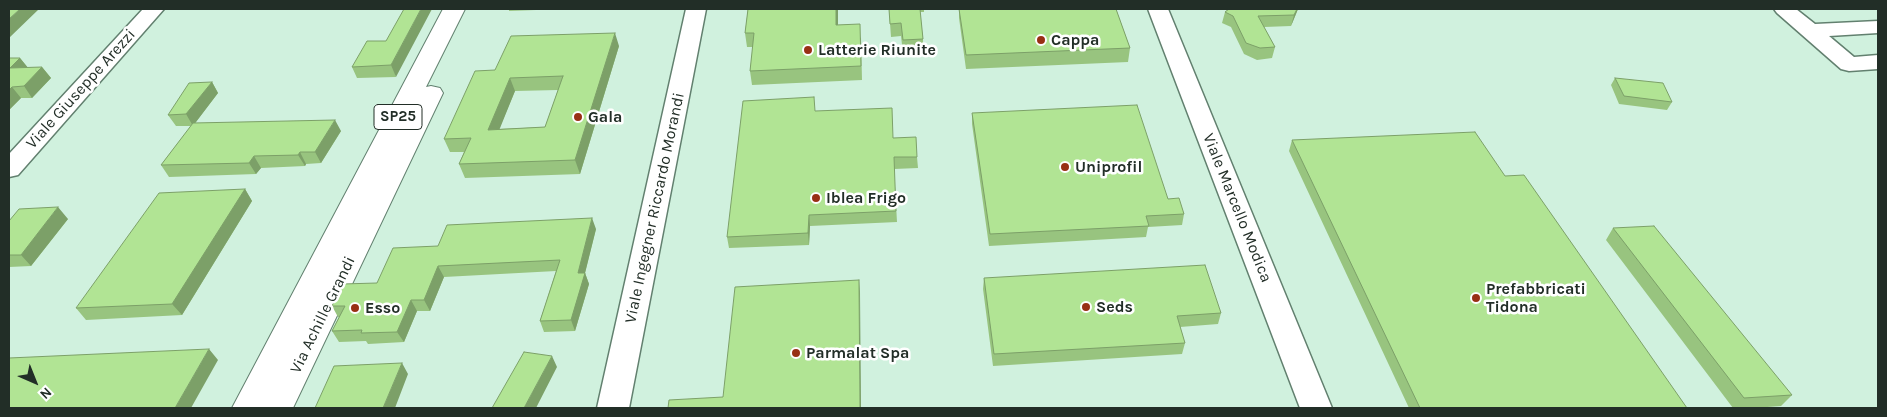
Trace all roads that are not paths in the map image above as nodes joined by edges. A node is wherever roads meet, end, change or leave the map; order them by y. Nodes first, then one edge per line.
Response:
1 (154, 9) edge
2 (454, 9) edge
3 (472, 9) edge
4 (696, 9) edge
5 (1158, 9) edge
6 (1784, 9) edge
7 (1878, 27) edge
8 (1810, 31) junction
9 (1878, 62) edge
10 (9, 170) edge
11 (356, 223) junction
12 (248, 408) edge
13 (277, 408) edge
14 (613, 408) edge
15 (1316, 408) edge

1 - 10 street, Viale Giuseppe Arezzi
2 - 11 main road, SP25
3 - 11 main road, SP25
4 - 14 street, Viale Ingegner Riccardo Morandi
5 - 15 street, Viale Marcello Modica
6 - 8 street
7 - 8 street
8 - 9 street
11 - 12 main road, Via Achille Grandi
11 - 13 main road, Via Achille Grandi

